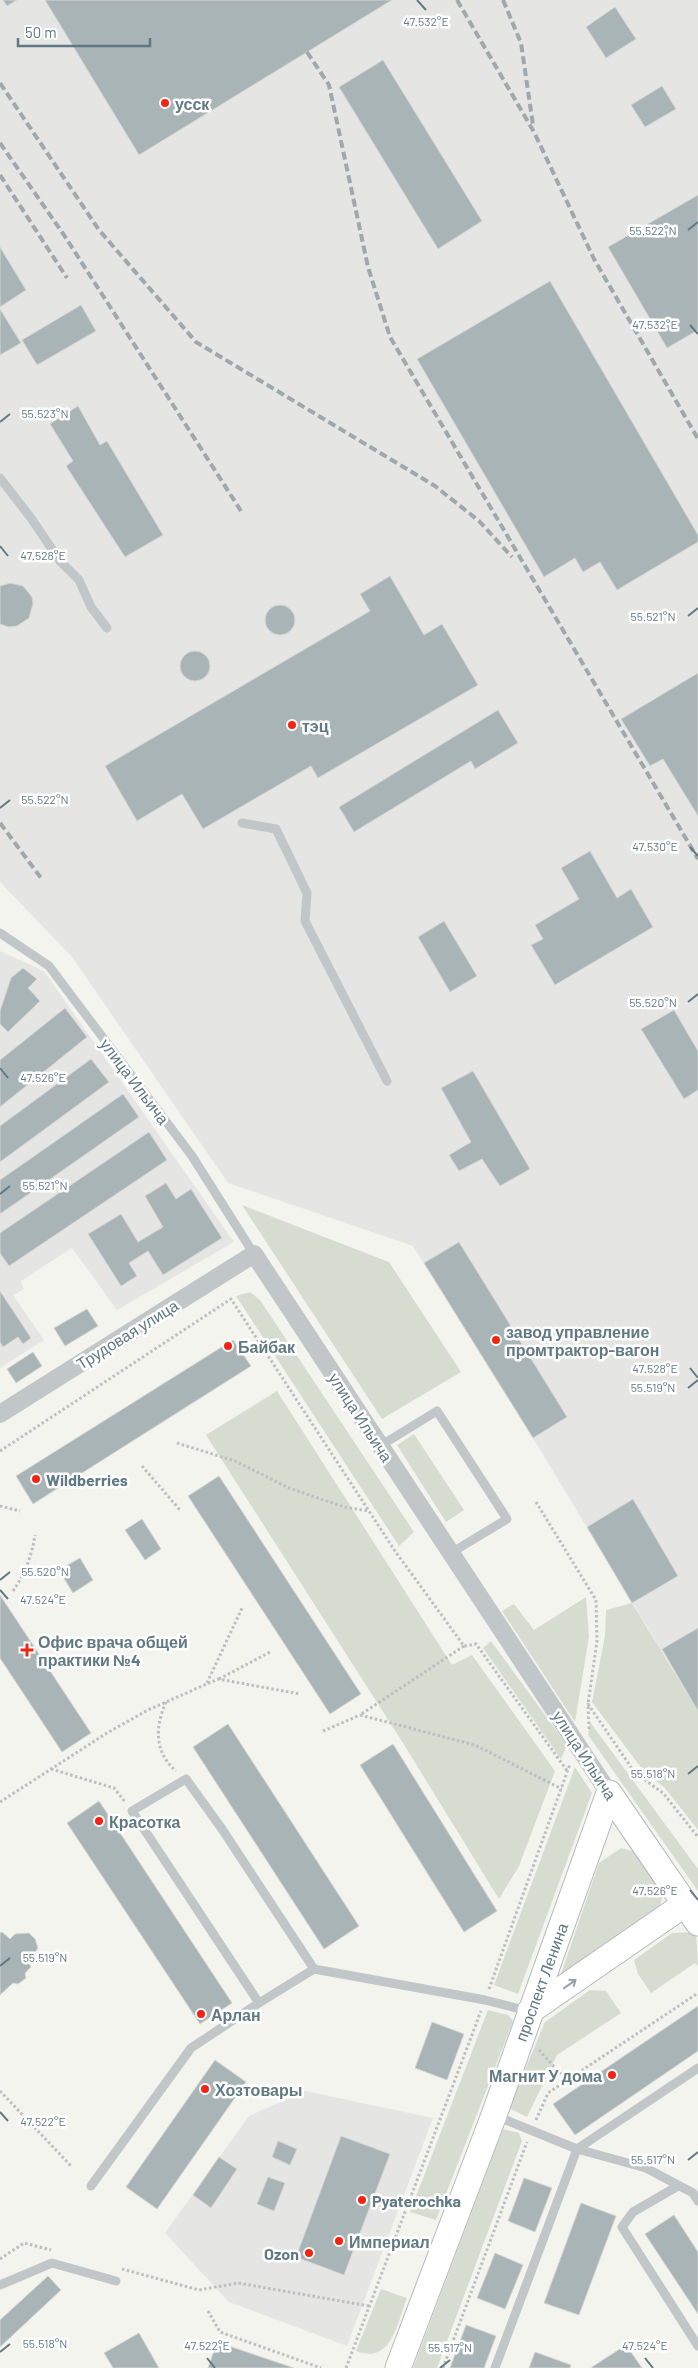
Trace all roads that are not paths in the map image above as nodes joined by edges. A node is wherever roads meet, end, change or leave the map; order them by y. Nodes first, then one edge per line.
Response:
1 (0, 478) edge
2 (107, 628) dead end
3 (242, 824) dead end
4 (0, 932) edge
5 (387, 1081) dead end
6 (254, 1254) junction
7 (0, 1414) edge
8 (380, 1446) junction
9 (451, 1553) junction
10 (609, 1793) junction
11 (691, 1914) edge
12 (314, 1969) junction
13 (259, 2003) junction
14 (526, 2022) junction
15 (697, 2070) edge
16 (494, 2115) junction
17 (577, 2149) junction
18 (91, 2186) dead end
19 (678, 2186) junction
20 (698, 2201) edge
21 (116, 2281) dead end
22 (0, 2285) edge
23 (698, 2346) edge
24 (398, 2368) edge
25 (495, 2368) edge

1 - 2 lane
3 - 5 lane
4 - 6 lane, улица Ильича
6 - 7 street, Трудовая улица
6 - 8 street, улица Ильича
8 - 9 street, улица Ильича
8 - 9 lane
9 - 10 street, улица Ильича
10 - 11 street, улица Ильича
10 - 14 street, проспект Ленина
14 -> 11 street
12 - 13 lane
12 - 13 lane
12 - 14 lane
13 - 18 lane
14 - 16 street, проспект Ленина
15 - 17 lane
16 - 17 lane
16 - 24 street, проспект Ленина
17 - 19 lane
17 - 25 lane
19 - 20 lane
19 - 23 lane
21 - 22 lane

